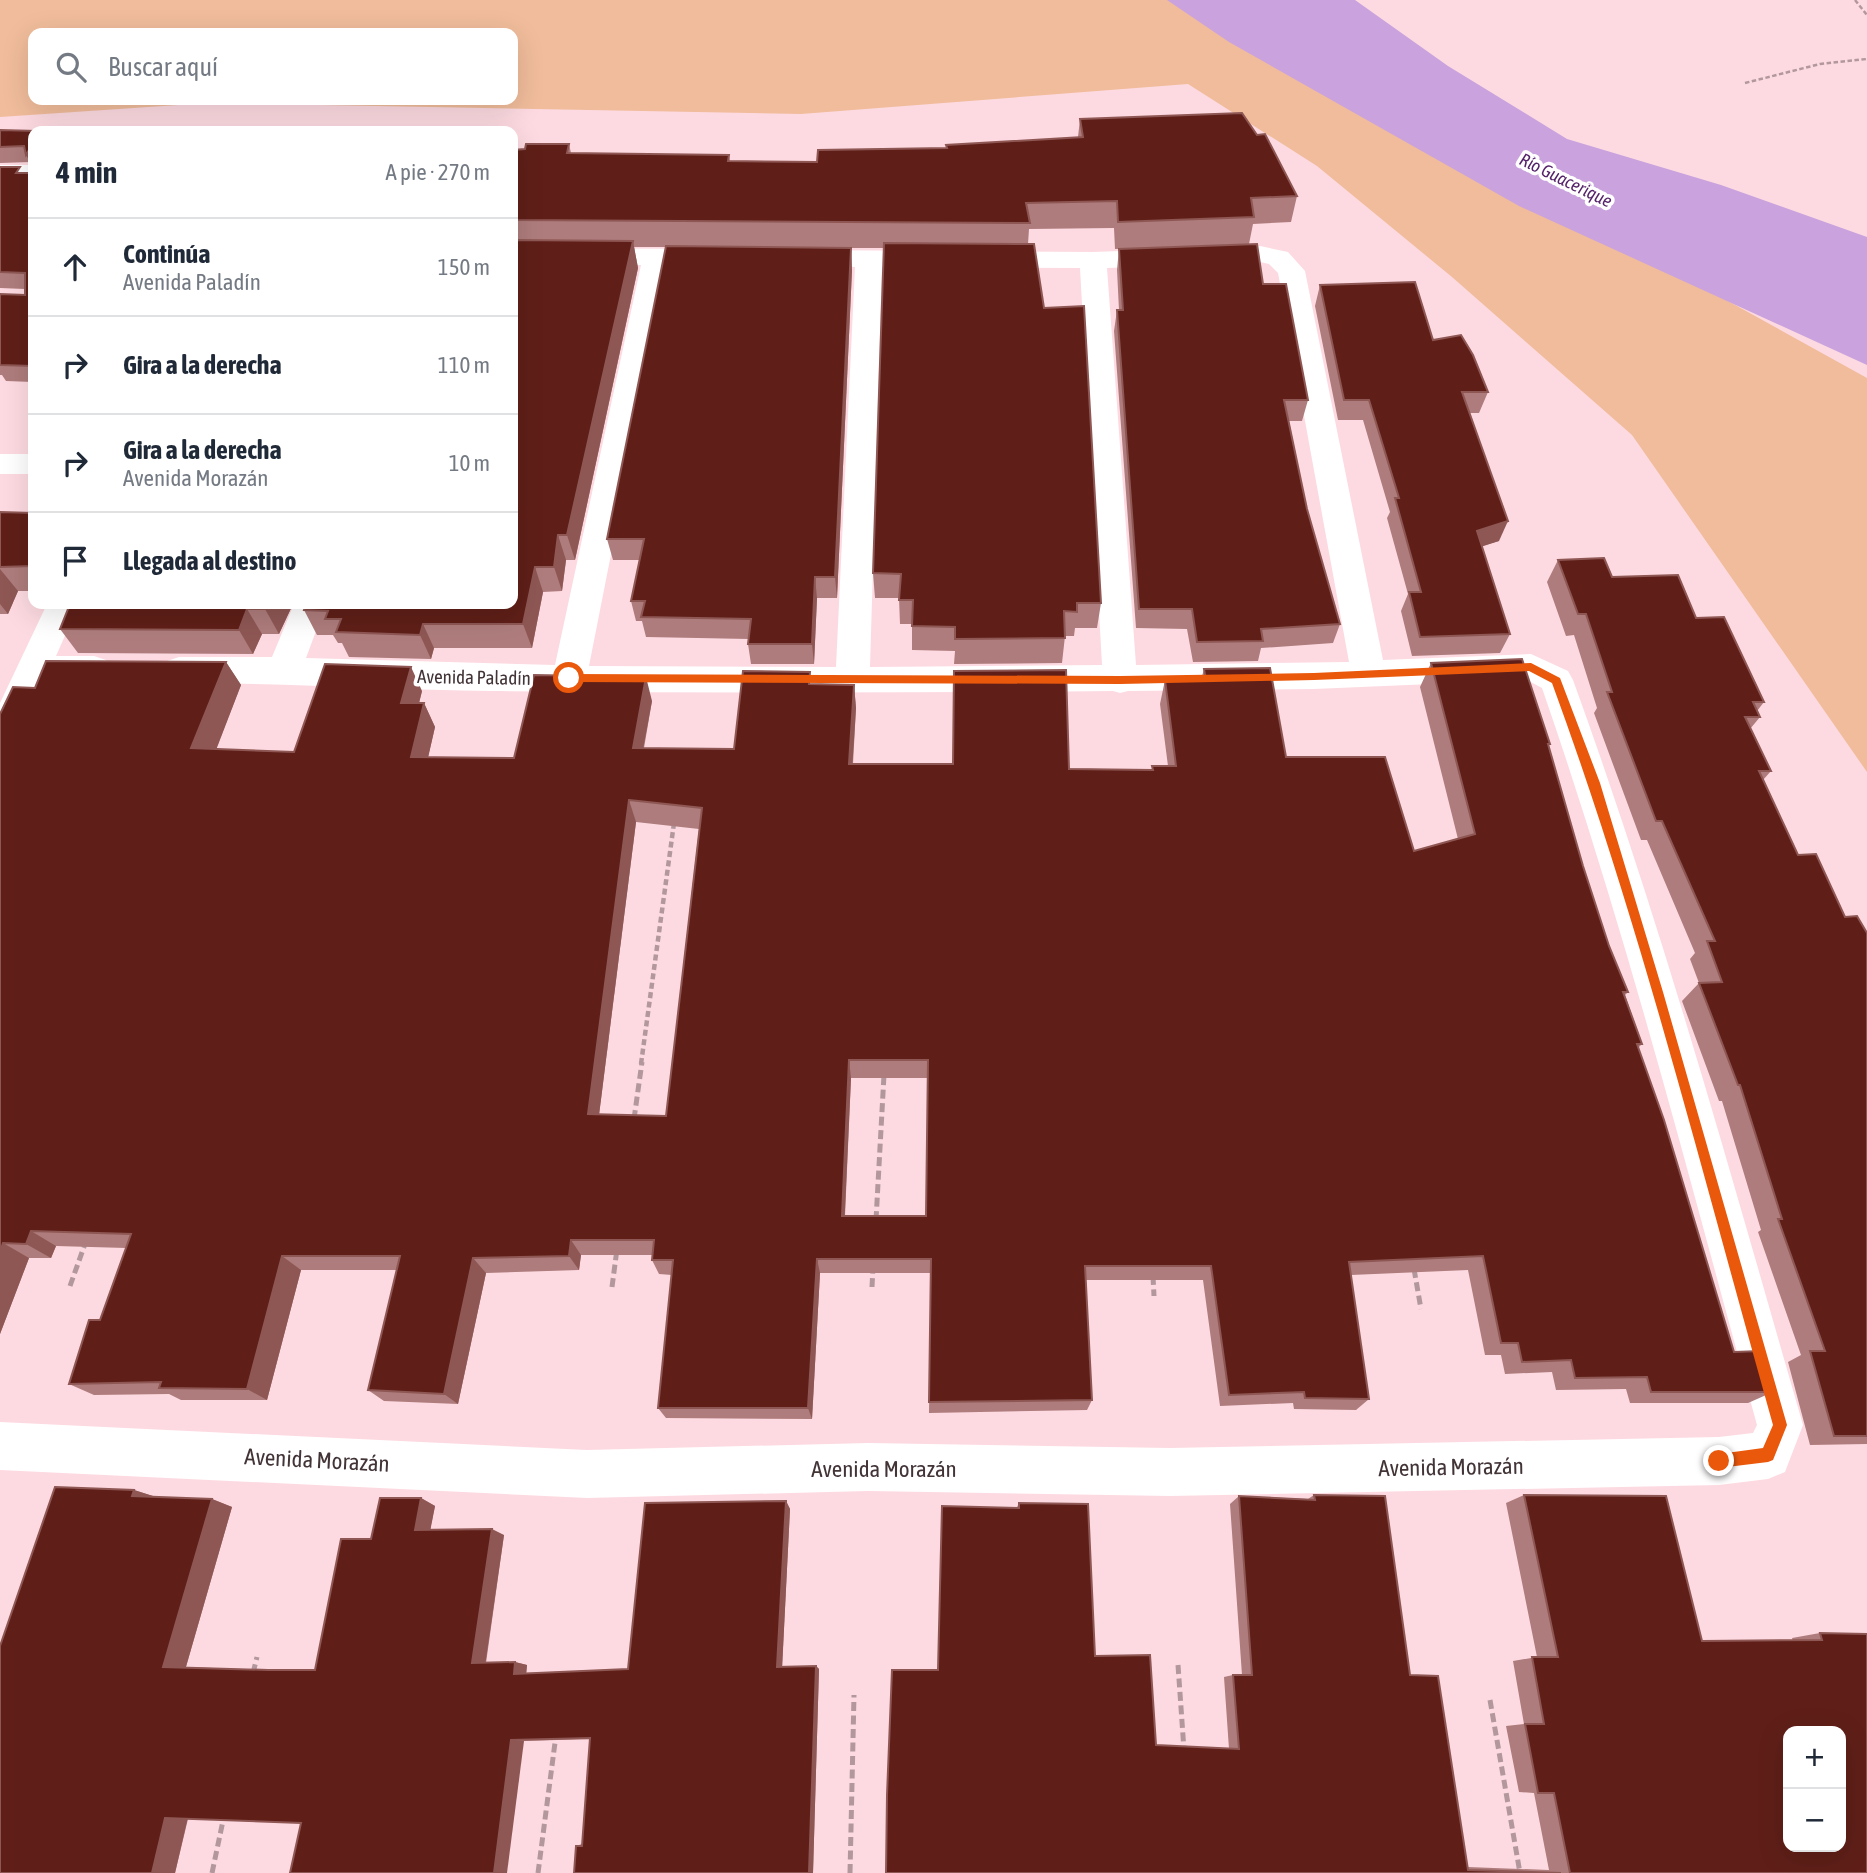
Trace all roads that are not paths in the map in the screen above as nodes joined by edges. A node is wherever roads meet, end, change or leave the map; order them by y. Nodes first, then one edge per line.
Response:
1 (0, 173) edge
2 (28, 173) edge
3 (518, 256) edge
4 (656, 257) junction
5 (736, 257) edge
6 (776, 258) edge
7 (869, 259) junction
8 (1093, 260) junction
9 (0, 464) edge
10 (28, 464) edge
11 (61, 609) edge
12 (308, 609) edge
13 (34, 669) junction
14 (284, 670) junction
15 (1368, 672) junction
16 (569, 678) junction
17 (852, 680) junction
18 (1120, 680) junction
19 (0, 740) edge
20 (0, 1446) edge
21 (1768, 1455) joint

1 - 2 street
3 - 4 street
4 - 5 street
4 - 16 street
6 - 7 street
7 - 8 street
7 - 17 street
8 - 15 street
8 - 18 street
9 - 10 street
11 - 13 street
12 - 14 street
13 - 14 street, Avenida Paladín
13 - 19 street
14 - 16 street, Avenida Paladín
15 - 18 street, Avenida Paladín
15 - 21 street, Avenida Paladín
16 - 17 street, Avenida Paladín
17 - 18 street, Avenida Paladín
20 - 21 street, Avenida Morazán

